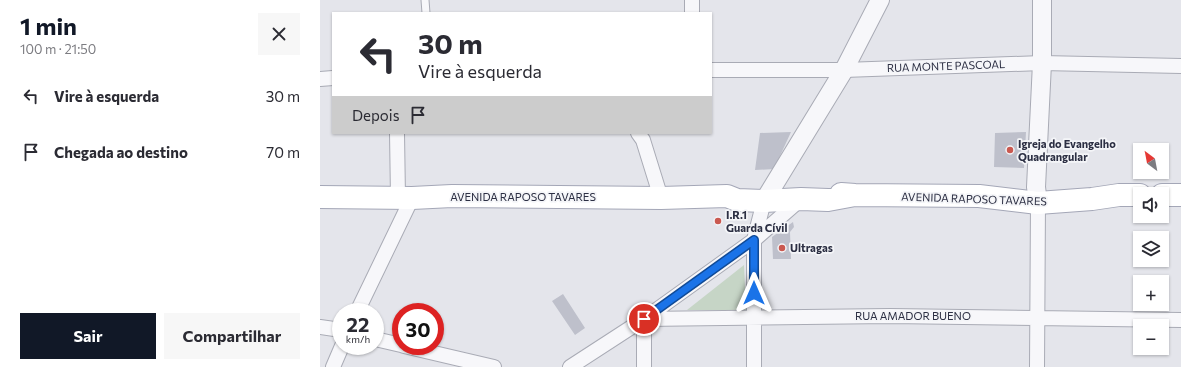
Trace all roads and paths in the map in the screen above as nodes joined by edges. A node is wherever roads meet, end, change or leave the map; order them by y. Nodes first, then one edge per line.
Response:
1 (425, 0) edge
2 (692, 0) edge
3 (880, 0) edge
4 (1042, 0) edge
5 (426, 12) edge
6 (692, 12) edge
7 (1042, 63) junction
8 (1181, 66) edge
9 (712, 70) edge
10 (844, 70) junction
11 (332, 78) edge
12 (320, 79) edge
13 (397, 134) edge
14 (639, 134) edge
15 (1181, 194) edge
16 (855, 195) junction
17 (1037, 195) junction
18 (1130, 195) edge
19 (1169, 195) edge
20 (320, 197) edge
21 (767, 197) junction
22 (405, 198) junction
23 (661, 198) junction
24 (801, 199) junction
25 (754, 240) junction
26 (361, 303) edge
27 (754, 318) junction
28 (1037, 318) junction
29 (644, 319) junction
30 (1181, 320) edge
31 (320, 327) edge
32 (332, 329) edge
33 (338, 355) edge
34 (436, 355) edge
35 (474, 365) edge
36 (333, 367) edge
37 (494, 367) edge
38 (570, 367) edge
39 (644, 367) edge
40 (754, 367) edge
41 (1037, 367) edge

1 - 5 lane
2 - 6 street
3 - 10 street
4 - 7 street
7 - 8 street, RUA MONTE PASCOAL
7 - 10 street, RUA MONTE PASCOAL
7 - 17 street
9 - 10 street, RUA MONTE PASCOAL
10 - 21 street
11 - 12 street
13 - 22 street
14 - 23 street
15 - 19 main road
16 - 17 main road, AVENIDA RAPOSO TAVARES
16 - 21 main road, AVENIDA RAPOSO TAVARES
16 - 24 main road, AVENIDA RAPOSO TAVARES
17 - 18 main road
17 - 28 street
20 - 22 main road, AVENIDA RAPOSO TAVARES
21 - 23 main road, AVENIDA RAPOSO TAVARES
21 - 24 main road, AVENIDA RAPOSO TAVARES
21 - 25 street
22 - 23 main road, AVENIDA RAPOSO TAVARES
22 - 26 street
24 - 25 street
25 - 27 street
25 - 29 street
27 - 28 street, RUA AMADOR BUENO
27 - 29 street, RUA AMADOR BUENO
27 - 40 street
28 - 30 street, RUA AMADOR BUENO
28 - 41 street
29 - 38 street
29 - 39 street
31 - 32 street
33 - 36 street
34 - 35 street
35 - 37 street

